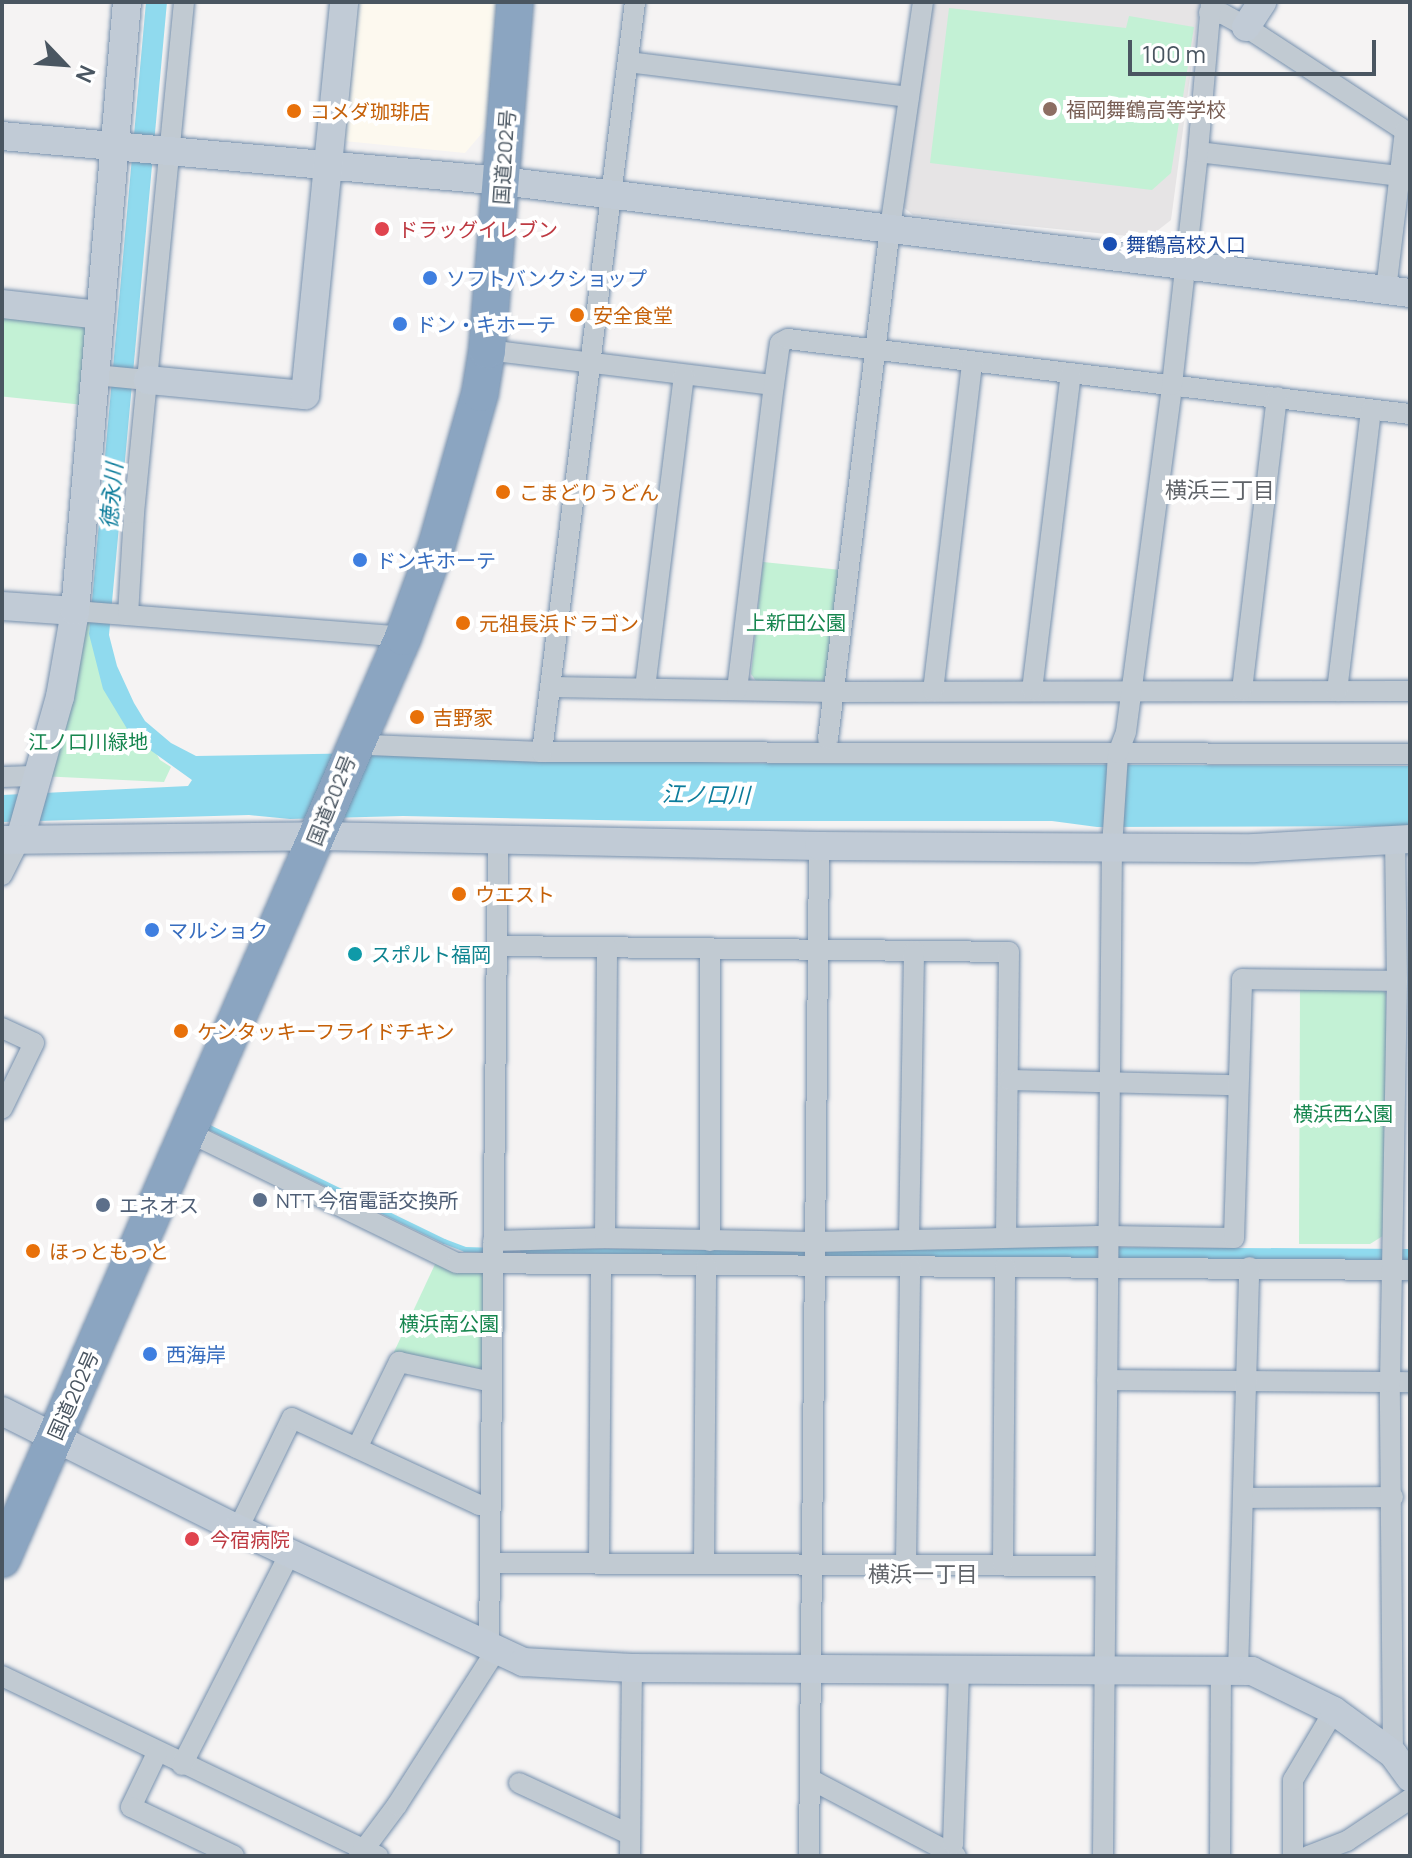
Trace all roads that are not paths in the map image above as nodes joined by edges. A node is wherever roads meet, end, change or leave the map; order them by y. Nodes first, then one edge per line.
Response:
1 (127, 2) edge
2 (184, 2) edge
3 (344, 2) edge
4 (515, 2) edge
5 (635, 2) edge
6 (923, 2) edge
7 (1262, 2) edge
8 (1210, 8) edge
9 (1246, 27) junction
10 (628, 62) junction
11 (909, 97) junction
12 (1407, 132) edge
13 (2, 136) edge
14 (115, 147) junction
15 (170, 152) junction
16 (1198, 152) junction
17 (329, 168) junction
18 (1399, 176) junction
19 (502, 181) junction
20 (613, 195) junction
21 (890, 228) junction
22 (1184, 264) junction
23 (1398, 292) edge
24 (2, 304) edge
25 (100, 315) junction
26 (876, 349) junction
27 (487, 350) junction
28 (592, 362) junction
29 (972, 362) junction
30 (1071, 373) junction
31 (95, 375) junction
32 (684, 375) junction
33 (148, 380) junction
34 (774, 385) junction
35 (1172, 385) junction
36 (1277, 397) junction
37 (1371, 410) junction
38 (1410, 414) edge
39 (2, 606) edge
40 (75, 611) junction
41 (128, 615) junction
42 (403, 637) junction
43 (552, 687) junction
44 (645, 688) junction
45 (737, 690) junction
46 (1032, 690) junction
47 (1132, 690) junction
48 (1242, 690) junction
49 (933, 691) junction
50 (1337, 691) junction
51 (1410, 691) edge
52 (834, 692) junction
53 (828, 739) dead end
54 (354, 744) junction
55 (542, 752) junction
56 (1118, 753) junction
57 (1410, 754) edge
58 (40, 776) junction
59 (2, 777) edge
60 (321, 828) junction
61 (1402, 839) edge
62 (11, 840) edge
63 (498, 840) junction
64 (819, 846) junction
65 (1112, 847) junction
66 (2, 875) edge
67 (499, 946) junction
68 (607, 947) junction
69 (710, 949) junction
70 (817, 950) junction
71 (914, 951) junction
72 (1397, 981) junction
73 (2, 1028) edge
74 (1009, 1080) junction
75 (1109, 1081) junction
76 (1237, 1085) junction
77 (2, 1109) edge
78 (188, 1132) junction
79 (1108, 1236) junction
80 (1006, 1237) junction
81 (605, 1238) junction
82 (909, 1240) junction
83 (493, 1241) junction
84 (710, 1241) junction
85 (814, 1242) junction
86 (493, 1264) junction
87 (601, 1265) junction
88 (706, 1266) junction
89 (815, 1267) junction
90 (910, 1267) junction
91 (1005, 1267) junction
92 (1108, 1267) junction
93 (1249, 1267) junction
94 (1402, 1270) edge
95 (1107, 1380) junction
96 (492, 1382) junction
97 (1246, 1382) junction
98 (1400, 1382) edge
99 (2, 1411) edge
100 (54, 1438) junction
101 (357, 1448) junction
102 (1393, 1497) junction
103 (1243, 1498) junction
104 (489, 1505) junction
105 (238, 1529) junction
106 (290, 1553) junction
107 (2, 1559) edge
108 (599, 1562) junction
109 (704, 1562) junction
110 (811, 1562) junction
111 (490, 1563) junction
112 (906, 1563) junction
113 (1003, 1564) junction
114 (1105, 1566) junction
115 (492, 1648) junction
116 (632, 1668) junction
117 (810, 1668) junction
118 (959, 1668) junction
119 (1108, 1670) junction
120 (1230, 1671) junction
121 (2, 1676) edge
122 (1334, 1711) junction
123 (157, 1753) junction
124 (182, 1765) junction
125 (1402, 1766) edge
126 (810, 1779) junction
127 (519, 1783) dead end
128 (1410, 1799) edge
129 (629, 1834) junction
130 (367, 1854) edge
131 (953, 1854) edge
132 (234, 1856) edge
133 (630, 1856) edge
134 (809, 1856) edge
135 (1103, 1856) edge
136 (1220, 1856) edge
137 (1293, 1856) edge
138 (1308, 1856) edge

1 - 14 street
2 - 15 street
3 - 17 street
4 - 19 highway, 国道202号
5 - 10 street
6 - 11 street
7 - 9 street
8 - 9 street
8 - 16 street
9 - 12 street
10 - 11 street
10 - 20 street
11 - 21 street
12 - 18 street
13 - 14 street
14 - 15 street
14 - 25 street
15 - 17 street
15 - 33 street
16 - 18 street
16 - 22 street
17 - 19 street
17 - 33 street
18 - 23 street
19 - 20 street
19 - 27 highway, 国道202号
20 - 21 street
20 - 28 street
21 - 22 street
21 - 26 street
22 - 23 street
22 - 35 street
24 - 25 street
25 - 31 street
26 - 29 street
26 - 34 street
26 - 52 street
27 - 28 street
27 - 42 highway, 国道202号
28 - 32 street
28 - 43 street
29 - 30 street
29 - 49 street
30 - 35 street
30 - 46 street
31 - 33 street
31 - 40 street
32 - 34 street
32 - 44 street
33 - 41 street
34 - 45 street
35 - 36 street
35 - 47 street
36 - 37 street
36 - 48 street
37 - 38 street
37 - 50 street
39 - 40 street
40 - 41 street
40 - 58 street
41 - 42 street
42 - 54 highway, 国道202号
43 - 44 street
43 - 55 street
44 - 45 street
45 - 52 street
46 - 47 street
46 - 49 street
47 - 48 street
47 - 56 street
48 - 50 street
49 - 52 street
50 - 51 street
52 - 53 street
54 - 55 street
54 - 60 highway, 国道202号
55 - 56 street
56 - 57 street
56 - 65 street
58 - 59 street
58 - 62 street
60 - 62 street
60 - 63 street
60 - 78 highway, 国道202号
61 - 65 street
61 - 72 street
62 - 66 street
63 - 64 street
63 - 67 street
64 - 65 street
64 - 70 street
65 - 75 street
67 - 68 street
67 - 83 street
68 - 69 street
68 - 81 street
69 - 70 street
69 - 84 street
70 - 71 street
70 - 85 street
71 - 74 street
71 - 82 street
72 - 76 street
72 - 94 street
73 - 77 street
74 - 75 street
74 - 80 street
75 - 76 street
75 - 79 street
76 - 79 street
78 - 86 street
78 - 100 highway, 国道202号
79 - 80 street
79 - 92 street
80 - 82 street
81 - 83 street
81 - 84 street
82 - 85 street
83 - 86 street
84 - 85 street
85 - 89 street
86 - 87 street
86 - 96 street
87 - 88 street
87 - 108 street
88 - 89 street
88 - 109 street
89 - 90 street
89 - 110 street
90 - 91 street
90 - 112 street
91 - 92 street
91 - 113 street
92 - 93 street
92 - 95 street
93 - 94 street
93 - 97 street
94 - 98 street
95 - 97 street
95 - 114 street
96 - 101 street
96 - 104 street
97 - 98 street
97 - 103 street
98 - 102 street
99 - 100 street
100 - 105 street
100 - 107 highway, 国道202号
101 - 104 street
101 - 105 street
102 - 103 street
102 - 125 street
103 - 120 street
104 - 111 street
105 - 106 street
106 - 115 street
106 - 124 street
108 - 109 street
108 - 111 street
109 - 110 street
110 - 112 street
110 - 117 street
111 - 115 street
112 - 113 street
113 - 114 street
114 - 119 street
115 - 116 street
115 - 130 street
116 - 117 street
116 - 129 street
117 - 118 street
117 - 126 street
118 - 119 street
118 - 131 street
119 - 120 street
119 - 135 street
120 - 122 street
120 - 136 street
121 - 123 street
122 - 125 street
122 - 137 street
123 - 124 street
123 - 132 street
124 - 130 street
126 - 131 street
126 - 134 street
127 - 129 street
128 - 138 street
129 - 133 street

